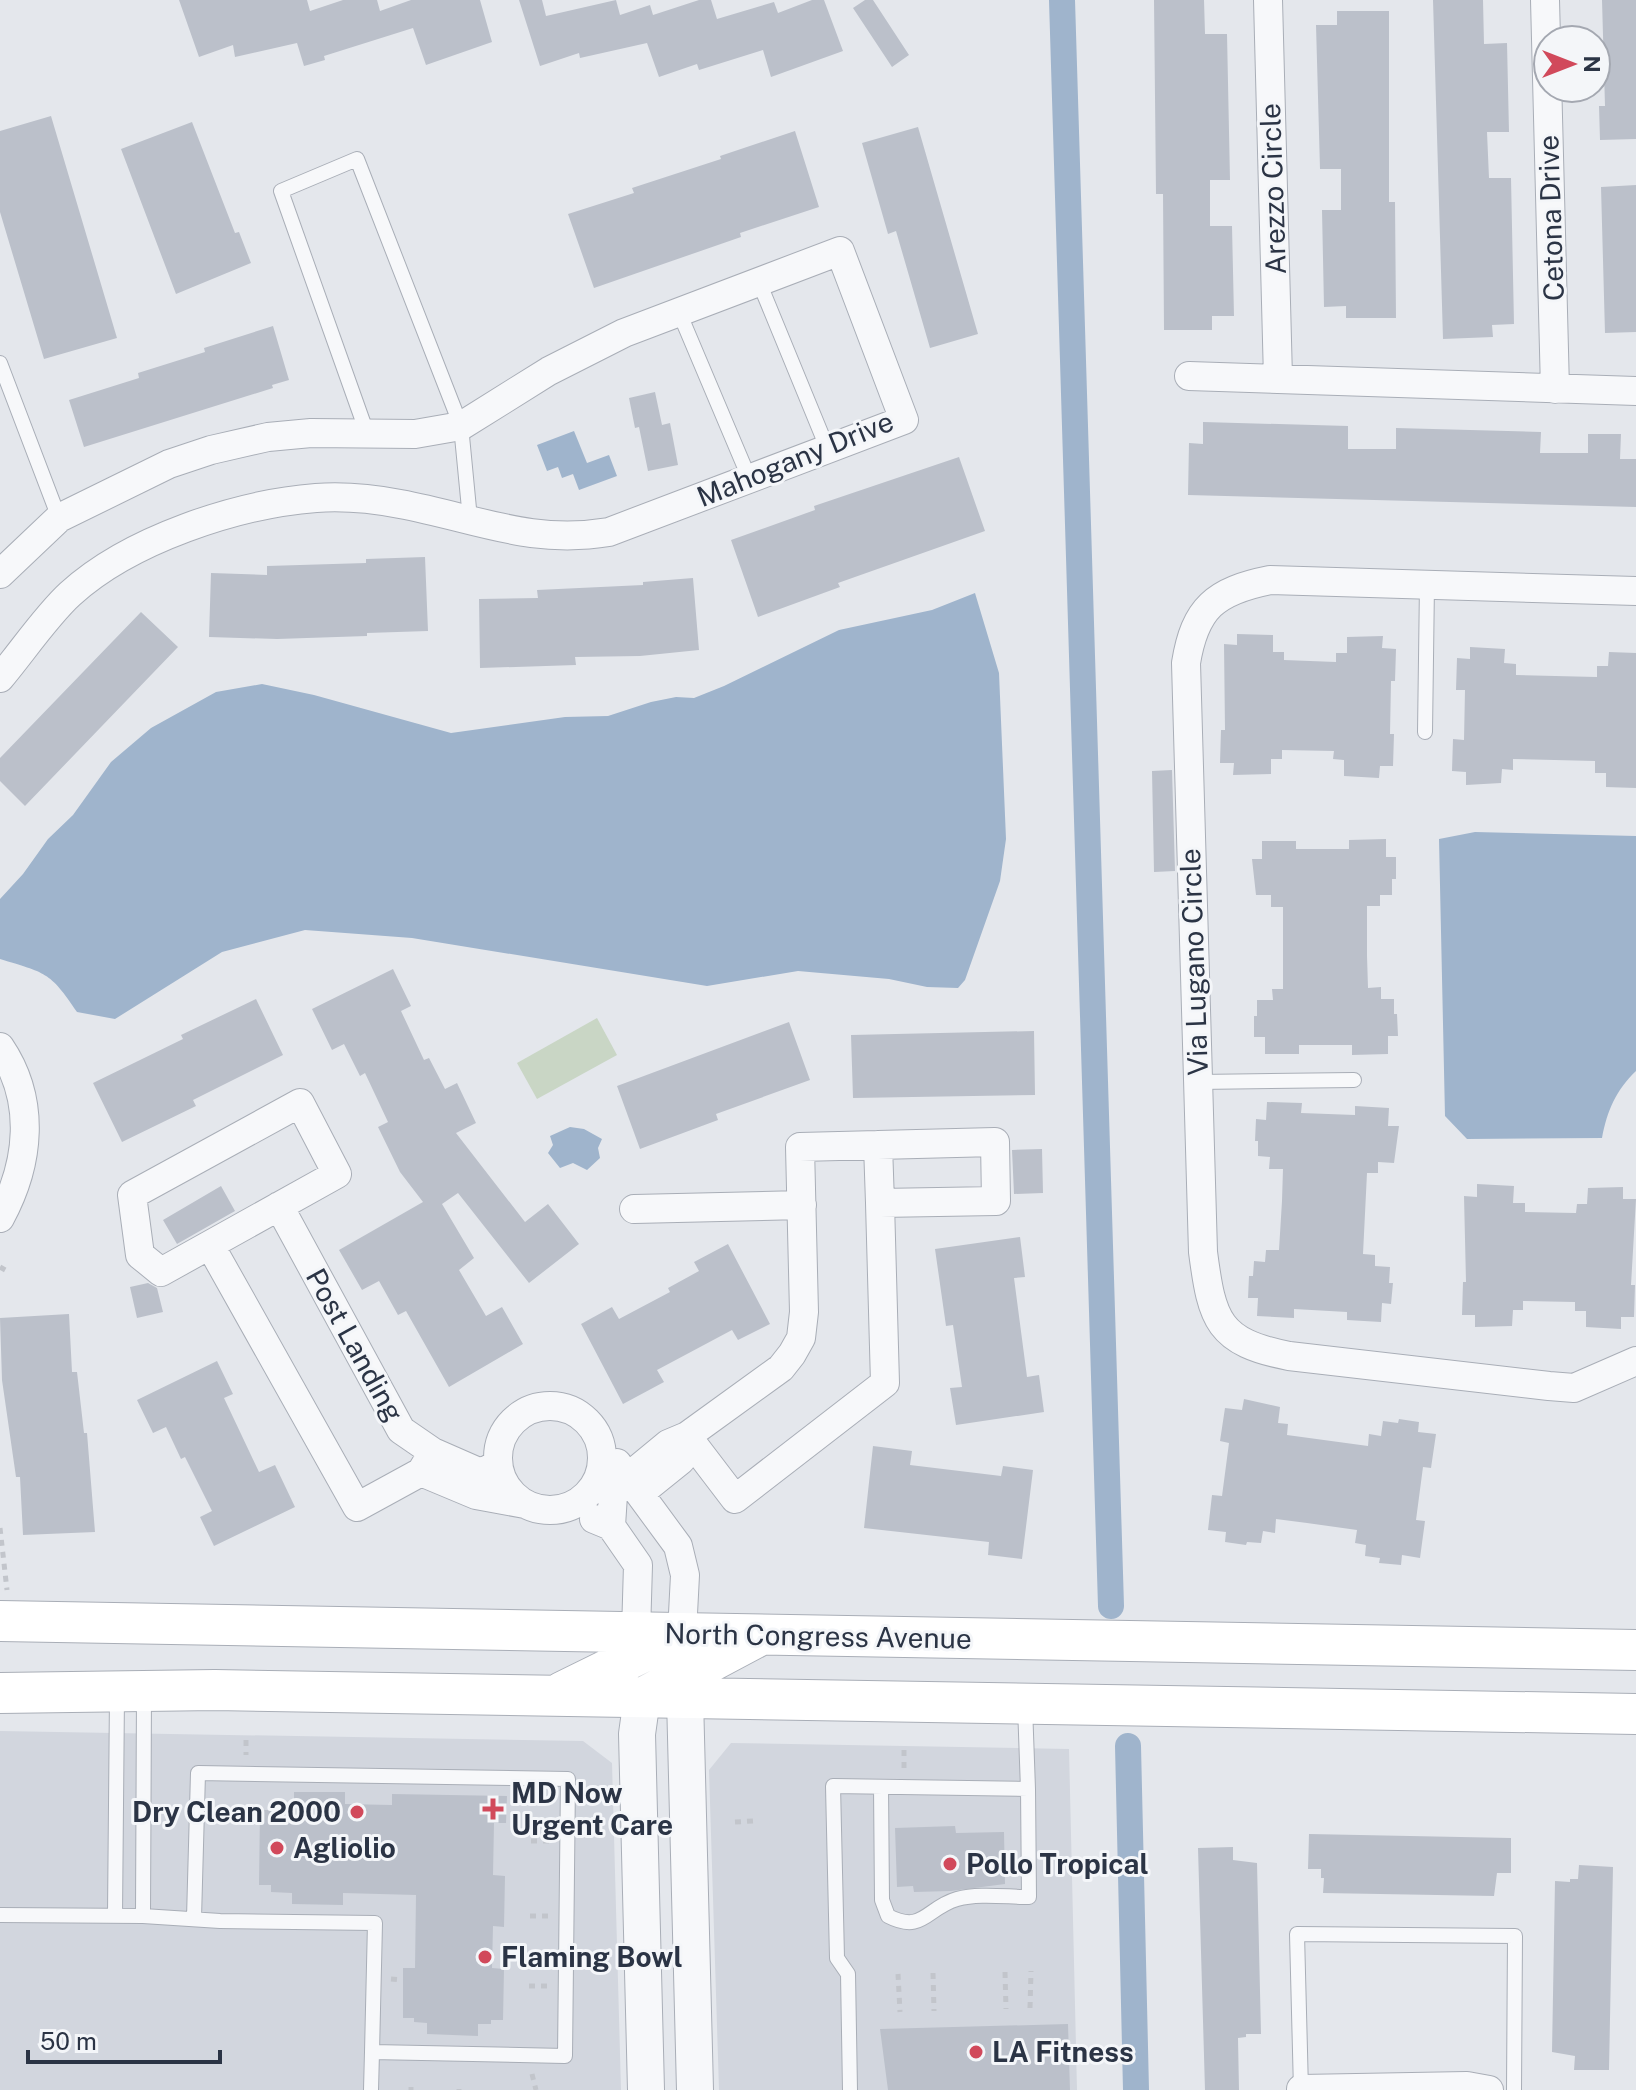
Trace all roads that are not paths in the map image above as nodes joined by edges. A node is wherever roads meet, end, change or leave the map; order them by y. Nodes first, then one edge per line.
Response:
1 (1268, 0) edge
2 (1545, 0) edge
3 (759, 282) junction
4 (679, 312) junction
5 (0, 363) edge
6 (1189, 376) dead end
7 (1278, 378) junction
8 (1555, 389) junction
9 (1636, 391) edge
10 (461, 426) junction
11 (367, 433) junction
12 (828, 450) junction
13 (750, 480) junction
14 (59, 518) junction
15 (470, 519) junction
16 (0, 573) edge
17 (1427, 584) junction
18 (1636, 591) edge
19 (0, 678) edge
20 (1425, 732) dead end
21 (0, 1047) edge
22 (1354, 1080) dead end
23 (1198, 1082) junction
24 (878, 1145) junction
25 (880, 1203) junction
26 (802, 1205) junction
27 (279, 1206) junction
28 (634, 1209) dead end
29 (0, 1218) edge
30 (210, 1245) junction
31 (1636, 1361) edge
32 (687, 1436) junction
33 (598, 1439) junction
34 (427, 1462) junction
35 (498, 1464) junction
36 (634, 1485) junction
37 (525, 1504) junction
38 (558, 1510) junction
39 (611, 1526) junction
40 (4, 1606) edge
41 (636, 1633) junction
42 (682, 1633) junction
43 (763, 1635) junction
44 (1636, 1650) edge
45 (130, 1691) junction
46 (0, 1693) edge
47 (555, 1696) junction
48 (642, 1698) junction
49 (685, 1698) junction
50 (1025, 1705) junction
51 (1636, 1714) edge
52 (881, 1787) junction
53 (1028, 1789) junction
54 (0, 1915) edge
55 (115, 1915) junction
56 (143, 1916) junction
57 (194, 1918) junction
58 (372, 2052) junction
59 (1301, 2089) edge
60 (371, 2090) edge
61 (646, 2090) edge
62 (695, 2090) edge
63 (850, 2090) edge
64 (1489, 2090) edge
65 (1514, 2090) edge

1 - 7 street, Arezzo Circle
2 - 8 street, Cetona Drive
3 - 4 street, Mahogany Drive
3 - 12 lane
3 - 12 street, Mahogany Drive
4 - 10 street, Mahogany Drive
4 - 13 lane
5 - 14 lane
6 - 7 street
7 - 8 street
8 - 9 street
10 - 11 street, Mahogany Drive
10 - 11 lane
10 - 15 lane
11 - 14 street, Mahogany Drive
12 - 13 street, Mahogany Drive
13 - 15 street, Mahogany Drive
14 - 16 street, Mahogany Drive
15 - 19 street, Mahogany Drive
17 - 18 street, Via Lugano Circle
17 - 20 lane
17 - 23 street, Via Lugano Circle
21 - 29 street
22 - 23 lane
23 - 31 street, Via Lugano Circle
24 - 25 street
24 - 25 street
24 - 26 street
25 - 32 street
26 - 28 street
26 - 32 street
27 - 30 street
27 - 30 street
27 - 34 street, Post Landing
30 - 34 street
32 - 36 street
33 - 35 street
33 - 36 street
33 - 38 street
34 - 35 street, Post Landing
34 - 37 street, Post Landing
35 - 37 street
36 - 39 street
36 - 42 street
37 - 38 street
38 - 39 street
39 - 41 street
40 - 41 main road, North Congress Avenue
41 - 42 main road, North Congress Avenue
42 - 43 main road, North Congress Avenue
42 - 47 main road
43 - 44 main road, North Congress Avenue
43 - 48 main road
45 - 46 main road
45 - 47 main road
45 - 55 lane
45 - 56 lane
47 - 48 main road
48 - 49 main road
48 - 61 street
49 - 50 main road
49 - 62 street
50 - 51 main road
50 - 53 lane
52 - 53 lane
52 - 53 lane
52 - 63 lane
54 - 55 lane
55 - 56 lane
56 - 57 lane
57 - 58 lane
57 - 58 lane
58 - 60 lane
59 - 64 street
59 - 65 lane

